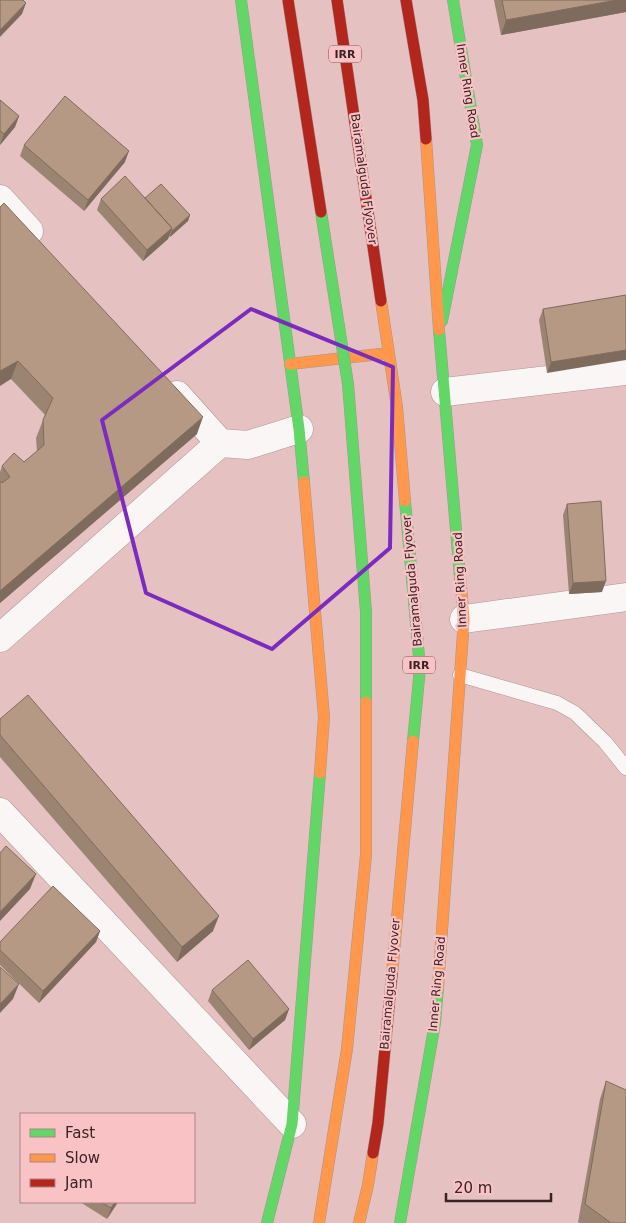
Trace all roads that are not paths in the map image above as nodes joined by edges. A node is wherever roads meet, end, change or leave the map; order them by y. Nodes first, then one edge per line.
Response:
1 (242, 0) edge
2 (288, 0) edge
3 (337, 0) edge
4 (406, 0) edge
5 (453, 0) edge
6 (0, 199) edge
7 (47, 251) edge
8 (439, 336) junction
9 (389, 353) junction
10 (290, 364) junction
11 (626, 370) edge
12 (160, 376) edge
13 (445, 392) junction
14 (299, 429) junction
15 (220, 443) junction
16 (626, 597) edge
17 (464, 619) junction
18 (0, 638) edge
19 (460, 675) junction
20 (626, 768) edge
21 (0, 812) edge
22 (292, 1124) junction
23 (267, 1223) edge
24 (319, 1223) edge
25 (359, 1223) edge
26 (400, 1223) edge

1 - 10 main road
2 - 24 main road, bridge
3 - 9 main road, Bairamalguda Flyover / IRR
4 - 8 main road
5 - 8 main road, Inner Ring Road
6 - 7 street
8 - 13 main road, Inner Ring Road
9 - 10 main road
9 - 25 main road, Bairamalguda Flyover / IRR
10 - 14 main road
11 - 13 street
12 - 15 street
13 - 17 main road, Inner Ring Road
14 - 15 street
14 - 22 main road
15 - 18 street
16 - 17 street
17 - 19 main road, Inner Ring Road
19 - 20 lane
19 - 26 main road, Inner Ring Road
21 - 22 street
22 - 23 main road

